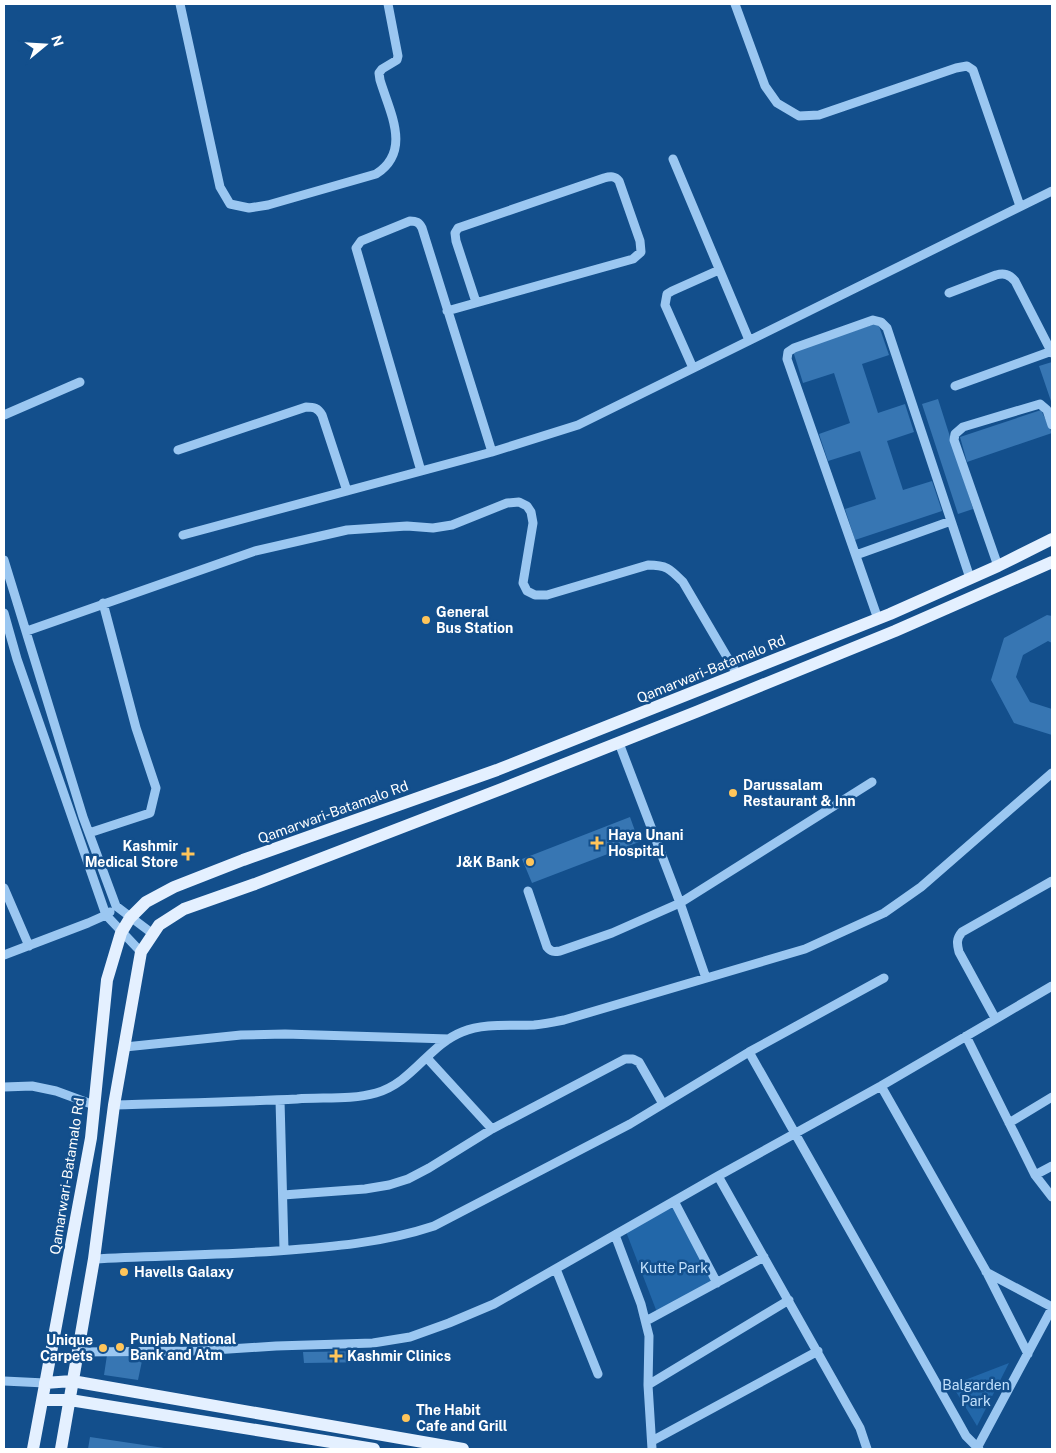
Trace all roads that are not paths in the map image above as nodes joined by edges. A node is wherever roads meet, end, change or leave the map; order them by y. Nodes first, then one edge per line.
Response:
1 (180, 4) edge
2 (388, 4) edge
3 (735, 4) edge
4 (673, 159) dead end
5 (1052, 191) edge
6 (1020, 206) junction
7 (719, 270) junction
8 (949, 293) dead end
9 (476, 302) junction
10 (447, 311) junction
11 (749, 340) junction
12 (1052, 352) edge
13 (693, 368) junction
14 (80, 382) dead end
15 (955, 386) dead end
16 (4, 415) edge
17 (1052, 425) edge
18 (178, 450) dead end
19 (492, 452) junction
20 (421, 471) junction
21 (347, 491) junction
22 (951, 521) junction
23 (183, 535) dead end
24 (1052, 539) edge
25 (856, 555) junction
26 (4, 560) edge
27 (1052, 562) edge
28 (998, 566) junction
29 (970, 578) junction
30 (103, 603) junction
31 (4, 613) edge
32 (878, 618) junction
33 (27, 631) junction
34 (737, 674) junction
35 (619, 742) junction
36 (1052, 773) edge
37 (872, 782) dead end
38 (89, 833) junction
39 (1052, 881) edge
40 (4, 888) edge
41 (528, 891) dead end
42 (680, 902) junction
43 (116, 906) junction
44 (106, 915) junction
45 (130, 918) junction
46 (121, 933) junction
47 (153, 934) junction
48 (29, 946) junction
49 (141, 952) junction
50 (4, 955) edge
51 (706, 978) junction
52 (884, 978) dead end
53 (1052, 986) edge
54 (995, 1018) junction
55 (966, 1036) junction
56 (449, 1039) junction
57 (125, 1049) junction
58 (749, 1052) junction
59 (427, 1058) junction
60 (882, 1086) junction
61 (4, 1087) edge
62 (1052, 1097) edge
63 (280, 1100) junction
64 (663, 1104) junction
65 (94, 1105) junction
66 (114, 1105) junction
67 (1009, 1123) junction
68 (492, 1129) junction
69 (795, 1133) junction
70 (1052, 1166) edge
71 (1035, 1175) junction
72 (718, 1176) junction
73 (283, 1195) junction
74 (1052, 1197) edge
75 (674, 1201) junction
76 (615, 1234) junction
77 (284, 1250) junction
78 (764, 1257) junction
79 (94, 1259) junction
80 (556, 1269) junction
81 (986, 1271) junction
82 (717, 1283) junction
83 (789, 1300) junction
84 (1052, 1308) edge
85 (646, 1321) junction
86 (818, 1351) junction
87 (79, 1352) junction
88 (1028, 1354) junction
89 (598, 1374) dead end
90 (4, 1381) edge
91 (72, 1381) junction
92 (45, 1383) junction
93 (648, 1385) junction
94 (43, 1400) junction
95 (70, 1400) junction
96 (652, 1445) edge
97 (33, 1449) edge
98 (61, 1449) edge
99 (374, 1449) edge
100 (463, 1449) edge
101 (867, 1449) edge
102 (978, 1449) edge

1 - 2 street
3 - 6 street
4 - 7 street
5 - 6 street
6 - 11 street
7 - 11 street
7 - 13 street
8 - 12 street
9 - 9 street
9 - 10 street
10 - 19 street
10 - 20 street
11 - 13 street
12 - 15 street
13 - 19 street
14 - 16 street
17 - 28 street
18 - 21 street
19 - 20 street
20 - 21 street
21 - 23 street
22 - 25 street
22 - 25 street
22 - 29 street
24 - 28 main road, Qamarwari-Batamalo Rd
25 - 32 street
26 - 33 street
27 - 35 main road
28 - 29 main road, Qamarwari-Batamalo Rd
29 - 32 main road, Qamarwari-Batamalo Rd
30 - 33 street
30 - 34 street
30 - 38 street
31 - 44 street
32 - 34 main road, Qamarwari-Batamalo Rd
33 - 38 street
34 - 45 main road, Qamarwari-Batamalo Rd
35 - 42 street
35 - 47 main road
36 - 51 street
37 - 42 street
38 - 43 street
39 - 54 street
40 - 48 street
41 - 42 street
42 - 51 street
43 - 44 street
43 - 45 street
44 - 46 street
44 - 48 street
45 - 46 main road, Qamarwari-Batamalo Rd
45 - 47 street
46 - 49 street
46 - 65 main road, Qamarwari-Batamalo Rd
47 - 49 main road
48 - 50 street
49 - 57 main road
51 - 56 street
52 - 58 street
53 - 54 street
54 - 55 street
55 - 60 street
55 - 67 street
56 - 57 street
56 - 59 street
57 - 66 main road
58 - 64 street
58 - 69 street
59 - 63 street
59 - 68 street
60 - 69 street
60 - 81 street
61 - 65 street
62 - 67 street
63 - 66 street
63 - 73 street
64 - 68 street
64 - 77 street
65 - 92 main road, Qamarwari-Batamalo Rd
66 - 79 main road
67 - 71 street
68 - 73 street
69 - 72 street
69 - 102 street
70 - 71 street
71 - 74 street
72 - 75 street
72 - 78 street
73 - 77 street
75 - 76 street
75 - 82 street
76 - 80 street
76 - 85 street
77 - 79 street
78 - 82 street
78 - 83 street
79 - 87 main road
80 - 87 street
80 - 89 street
81 - 84 street
81 - 88 street
82 - 85 street
83 - 86 street
83 - 93 street
84 - 88 street
85 - 93 street
86 - 96 street
86 - 101 street
87 - 91 main road
88 - 102 street
90 - 92 street
91 - 92 main road
91 - 95 main road
91 - 100 main road
92 - 94 main road, Qamarwari-Batamalo Rd
93 - 96 street
94 - 95 main road
94 - 97 main road, Qamarwari-Batamalo Rd
95 - 98 main road
95 - 99 main road

